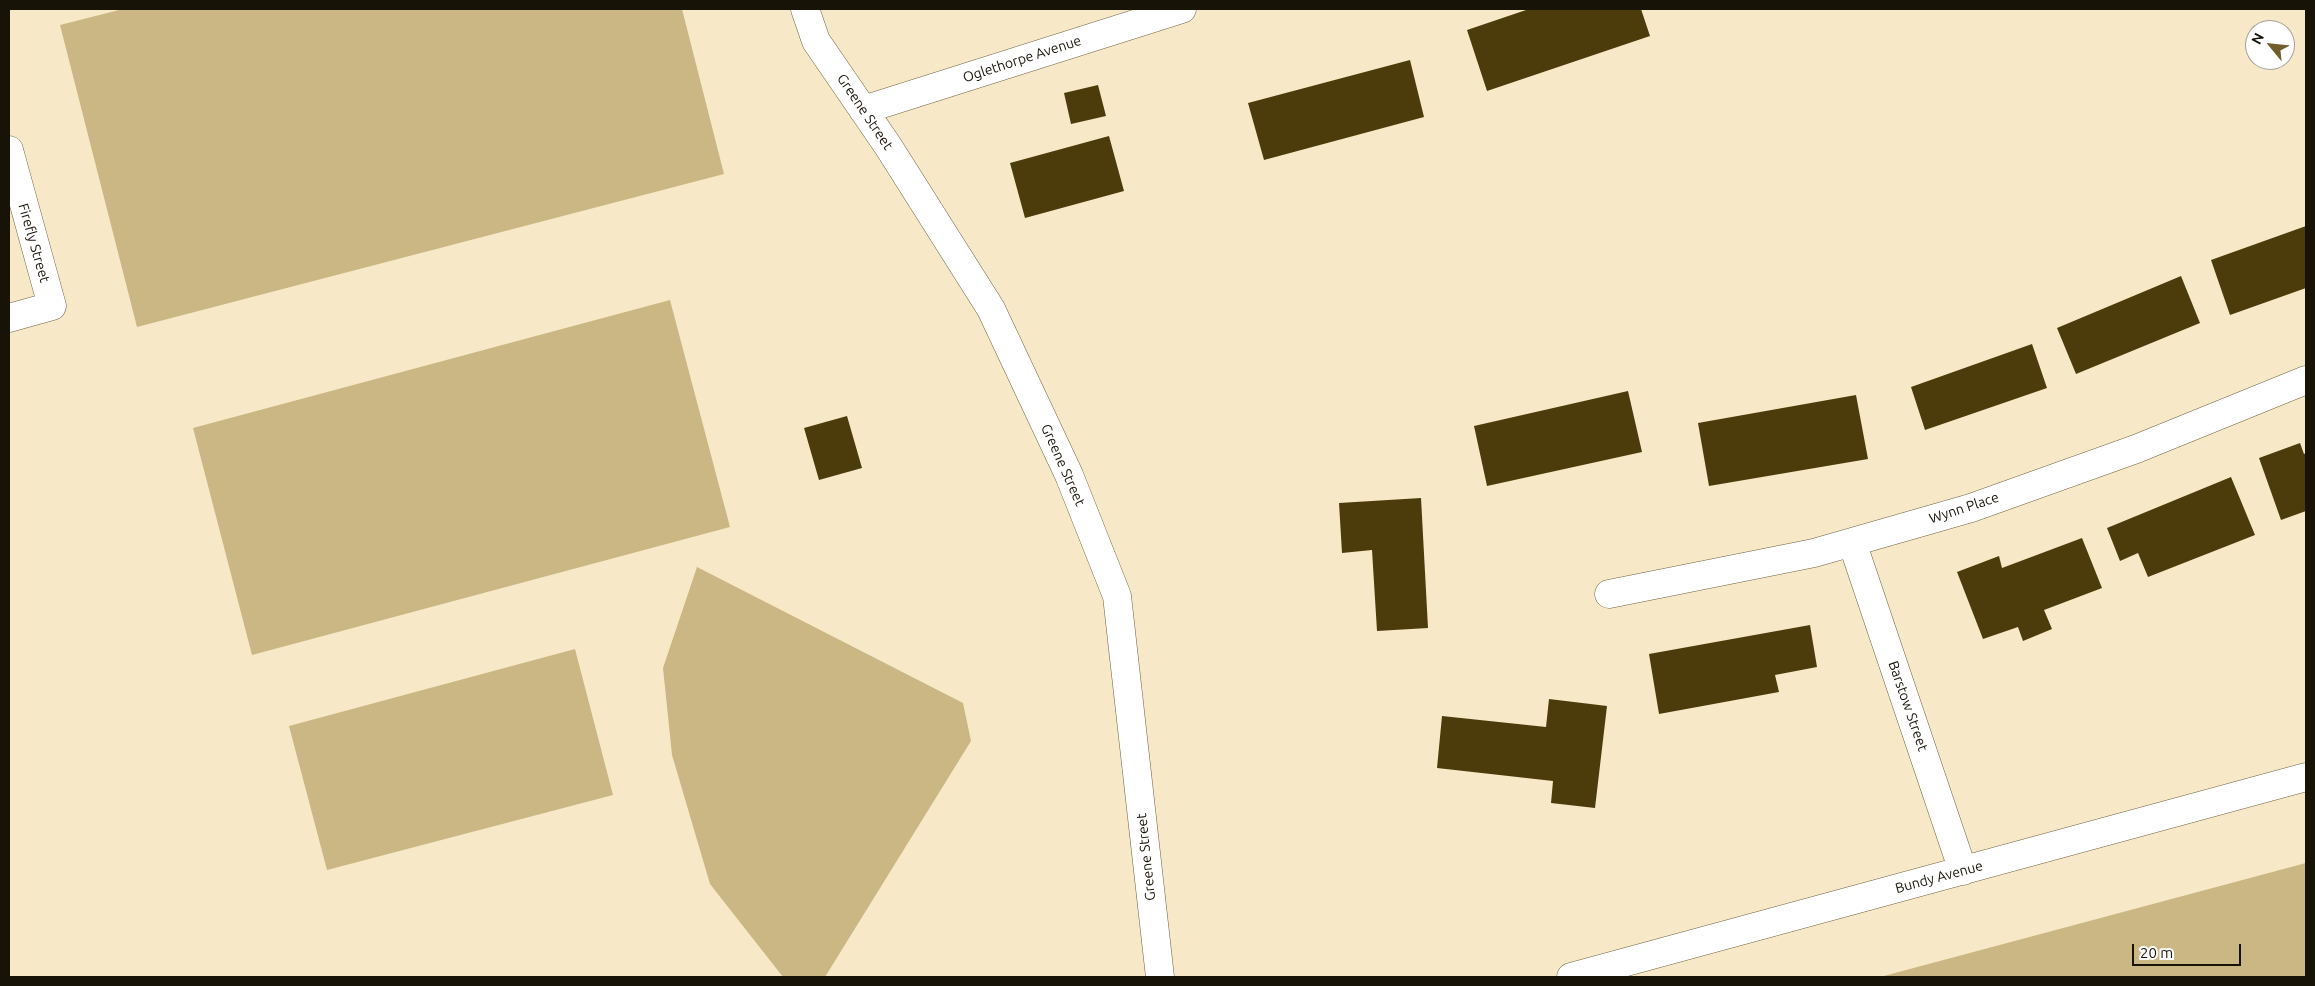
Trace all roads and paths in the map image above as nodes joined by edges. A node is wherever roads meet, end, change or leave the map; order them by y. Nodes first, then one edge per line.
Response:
1 (805, 9) edge
2 (1182, 9) edge
3 (863, 110) junction
4 (9, 150) edge
5 (9, 318) edge
6 (2306, 380) edge
7 (1852, 542) junction
8 (1609, 594) dead end
9 (2306, 777) edge
10 (1963, 871) junction
11 (1160, 977) edge
12 (1571, 977) edge

1 - 3 street, Greene Street
2 - 3 street, Oglethorpe Avenue
3 - 11 street, Greene Street
4 - 5 street, Firefly Street
6 - 7 street, Wynn Place
7 - 8 street, Wynn Place
7 - 10 street, Barstow Street
9 - 10 street, Bundy Avenue
10 - 12 street, Bundy Avenue

